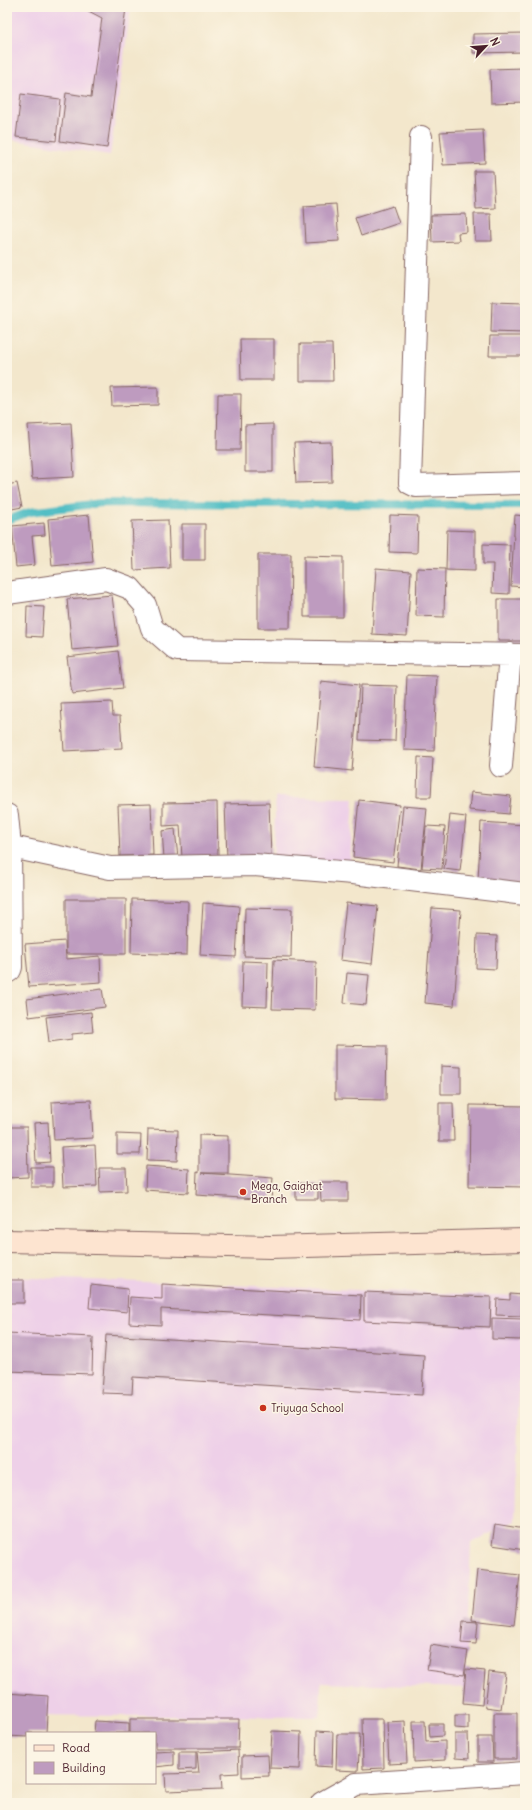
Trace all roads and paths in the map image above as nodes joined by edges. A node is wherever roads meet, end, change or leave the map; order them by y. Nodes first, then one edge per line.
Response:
1 (421, 137) dead end
2 (525, 483) edge
3 (7, 593) edge
4 (518, 654) edge
5 (501, 766) dead end
6 (7, 815) edge
7 (8, 846) edge
8 (525, 894) edge
9 (7, 972) edge
10 (525, 1240) edge
11 (7, 1241) edge
12 (525, 1773) edge
13 (322, 1803) edge

1 - 2 street
3 - 4 street
4 - 5 street
6 - 7 street
7 - 8 street
7 - 9 street
10 - 11 main road
12 - 13 street

